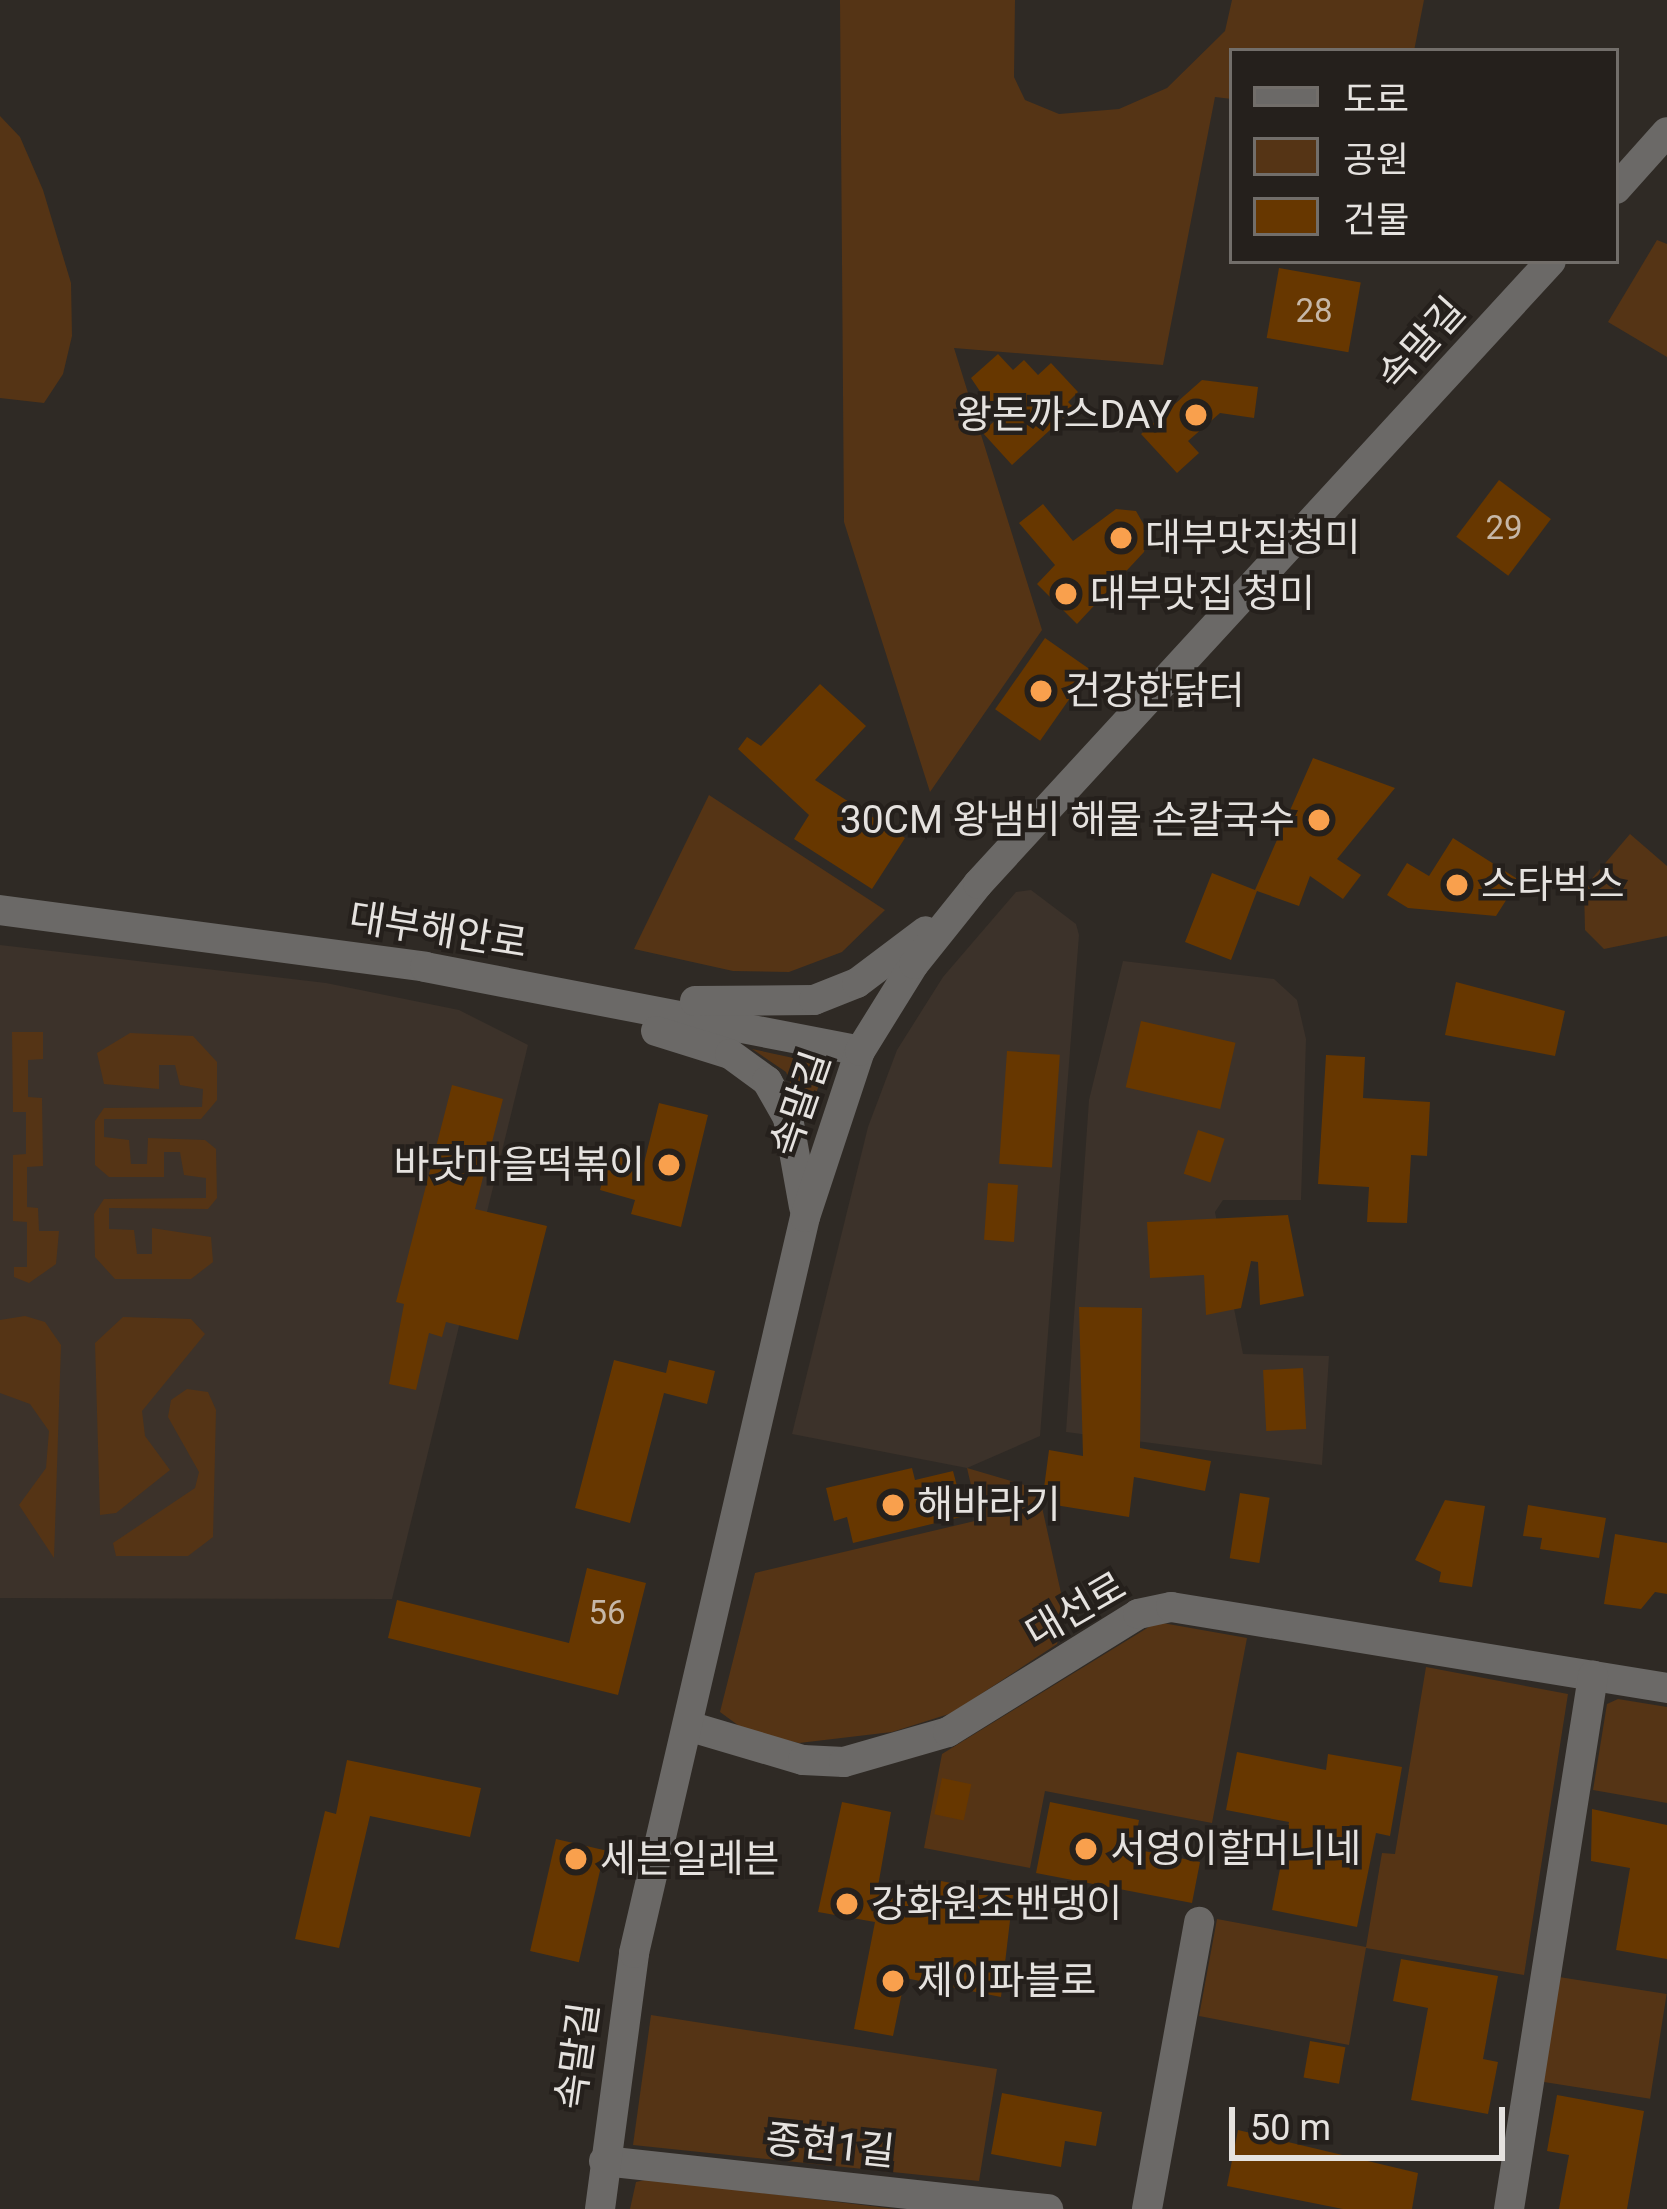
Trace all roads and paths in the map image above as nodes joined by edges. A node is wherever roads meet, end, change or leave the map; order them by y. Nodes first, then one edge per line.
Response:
1 (1667, 132) edge
2 (1619, 186) edge
3 (1548, 264) edge
4 (0, 910) edge
5 (947, 920) junction
6 (425, 967) junction
7 (498, 980) junction
8 (860, 1051) junction
9 (805, 1217) junction
10 (1593, 1676) junction
11 (1667, 1688) edge
12 (688, 1726) junction
13 (1198, 1922) dead end
14 (604, 2161) junction
15 (600, 2209) edge
16 (1048, 2209) edge
17 (1147, 2209) edge
18 (1509, 2209) edge

1 - 2 street
3 - 5 street, 속말길
4 - 6 street, 대부해안로
5 - 6 street
5 - 8 street, 속말길
6 - 7 street, 대부해안로
7 - 8 street, 대부해안로
7 - 9 street
8 - 9 street, 속말길
9 - 12 street, 속말길
10 - 11 street, 대선로
10 - 12 street, 대선로
10 - 18 street
12 - 14 street, 속말길
13 - 17 street
14 - 15 street, 속말길
14 - 16 street, 종현1길

